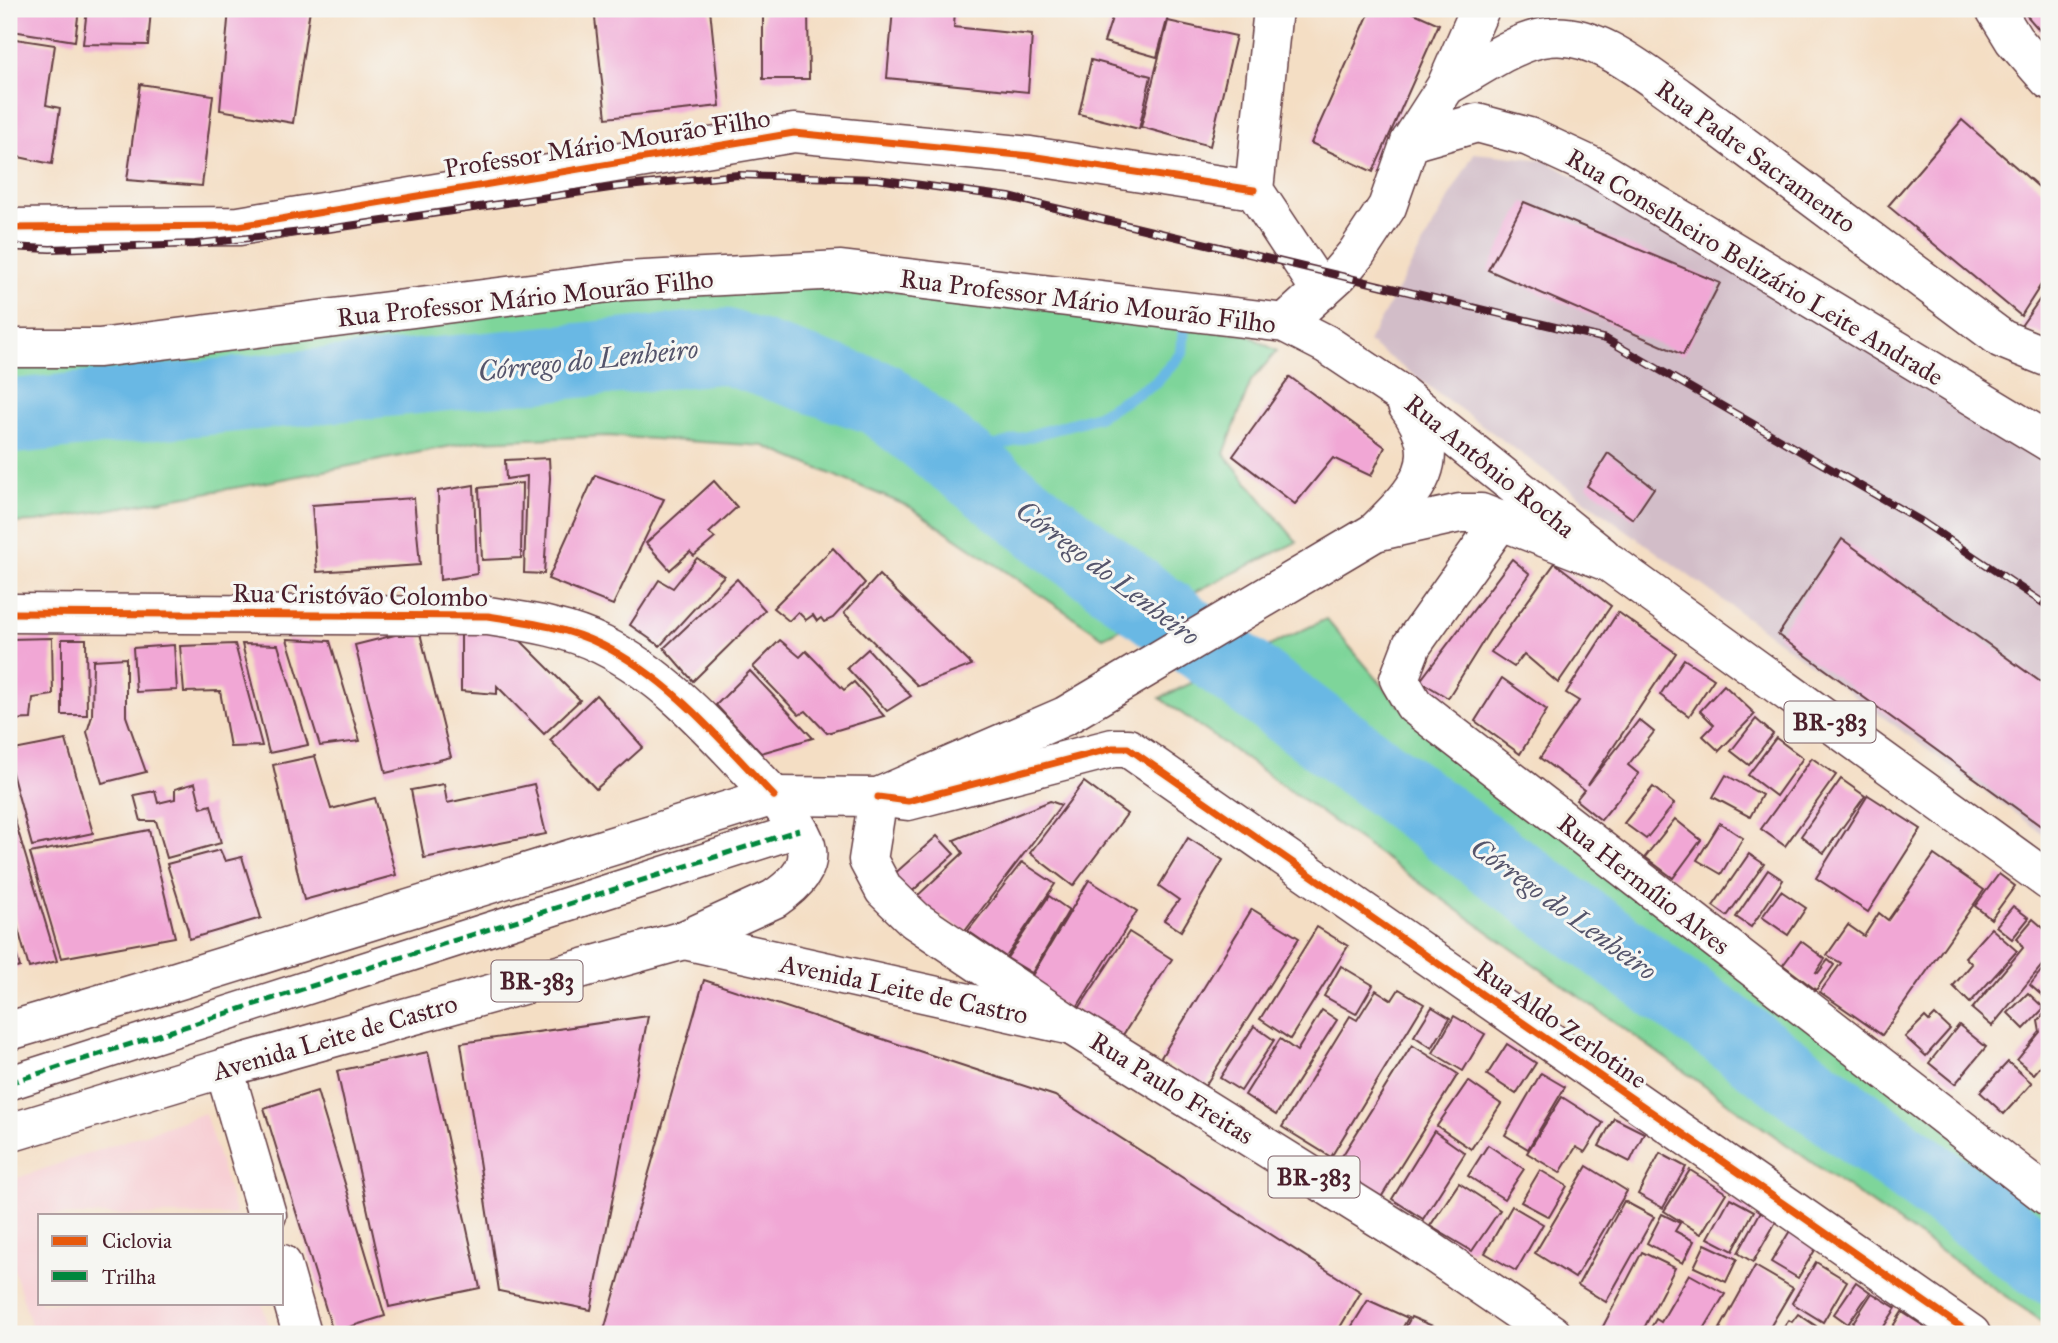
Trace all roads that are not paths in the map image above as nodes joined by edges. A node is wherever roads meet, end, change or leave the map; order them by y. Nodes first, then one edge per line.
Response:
1 (1273, 9) edge
2 (1480, 9) edge
3 (1995, 9) edge
4 (2049, 80) edge
5 (1446, 86) junction
6 (1410, 142) junction
7 (1254, 190) junction
8 (9, 228) edge
9 (1321, 291) junction
10 (1285, 323) junction
11 (9, 348) edge
12 (2049, 358) edge
13 (1398, 392) junction
14 (2049, 442) edge
15 (1501, 520) junction
16 (1374, 532) junction
17 (1610, 563) junction
18 (9, 613) edge
19 (774, 796) junction
20 (878, 797) junction
21 (799, 830) junction
22 (2049, 881) edge
23 (684, 940) junction
24 (1072, 1026) junction
25 (9, 1031) edge
26 (224, 1068) junction
27 (9, 1083) edge
28 (9, 1133) edge
29 (2049, 1197) edge
30 (267, 1214) edge
31 (284, 1272) edge
32 (302, 1334) edge
33 (1552, 1334) edge
34 (1971, 1334) edge

1 - 7 main road
2 - 5 main road
3 - 4 main road
5 - 6 main road
5 - 12 main road, Rua Padre Sacramento
6 - 9 main road
6 - 14 main road, Rua Conselheiro Belizário Leite Andrade
7 - 8 main road, Professor Mário Mourão Filho
7 - 9 main road
9 - 10 main road
10 - 11 main road, Rua Professor Mário Mourão Filho
10 - 13 main road, Rua Professor Mário Mourão Filho
13 - 16 main road, Rua Antônio Rocha / BR-383
13 - 17 main road, Rua Antônio Rocha / BR-383
15 - 16 main road, Rua Antônio Rocha / BR-383
15 - 17 main road, Rua Antônio Rocha / BR-383
15 - 29 main road, Rua Hermílio Alves
16 - 20 main road, Rua Antônio Rocha / BR-383
17 - 22 main road, Rua Antônio Rocha / BR-383
18 - 19 main road, Rua Cristóvão Colombo
19 - 20 main road, Rua Antônio Rocha / BR-383
19 - 21 main road, Rua Cristóvão Colombo
19 - 25 main road, BR-383
20 - 24 main road, Rua Paulo Freitas
20 - 34 main road, Rua Aldo Zerlotine
21 - 23 main road
21 - 27 street
23 - 24 main road, Avenida Leite de Castro / BR-383
23 - 26 main road, Avenida Leite de Castro / BR-383
24 - 33 main road, Rua Paulo Freitas / BR-383
26 - 28 main road, Avenida Leite de Castro / BR-383
26 - 30 main road
31 - 32 main road

